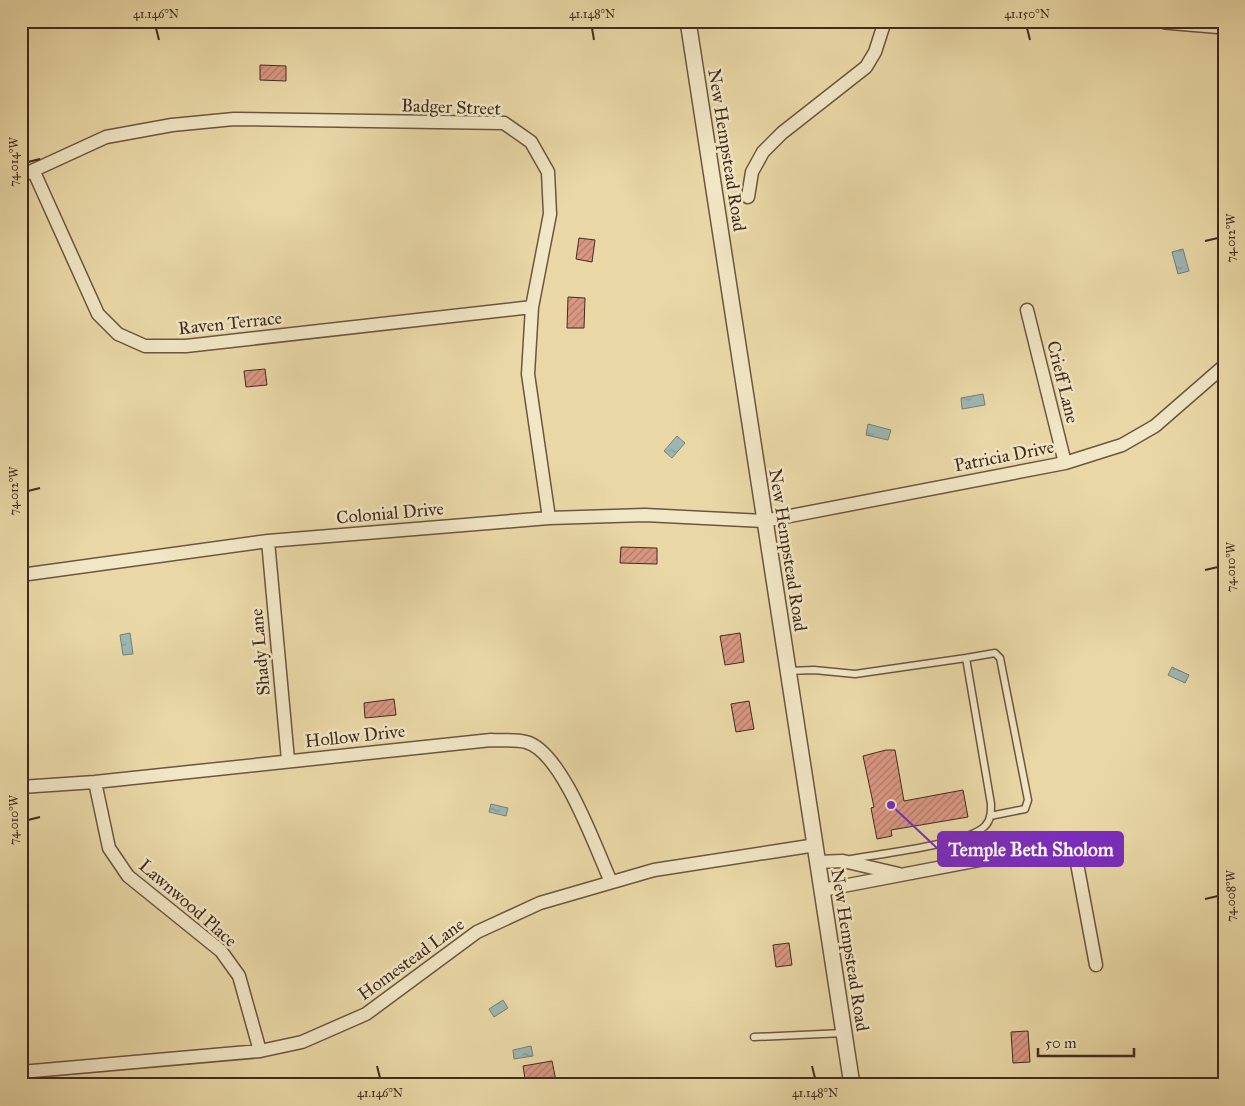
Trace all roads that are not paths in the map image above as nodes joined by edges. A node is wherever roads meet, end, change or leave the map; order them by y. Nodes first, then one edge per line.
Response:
1 (688, 21) edge
2 (885, 21) edge
3 (1165, 21) edge
4 (1224, 26) edge
5 (34, 172) junction
6 (21, 176) edge
7 (748, 197) dead end
8 (532, 307) junction
9 (1027, 310) dead end
10 (1224, 366) edge
11 (1064, 463) junction
12 (549, 518) junction
13 (764, 521) junction
14 (268, 541) junction
15 (21, 575) edge
16 (966, 658) junction
17 (788, 671) junction
18 (288, 760) junction
19 (96, 782) junction
20 (21, 787) edge
21 (990, 816) junction
22 (816, 845) junction
23 (843, 861) junction
24 (817, 862) junction
25 (904, 875) junction
26 (611, 882) junction
27 (822, 890) junction
28 (1096, 965) dead end
29 (844, 1033) junction
30 (754, 1037) dead end
31 (260, 1051) junction
32 (21, 1072) edge
33 (852, 1085) edge

1 - 13 street, New Hempstead Road
2 - 7 street
3 - 4 street
5 - 6 street, Badger Street
5 - 8 street, Raven Terrace
5 - 8 street, Badger Street
8 - 12 street, Badger Street
9 - 11 street, Crieff Lane
10 - 11 street, Patricia Drive
11 - 13 street, Patricia Drive
12 - 13 street, Colonial Drive
12 - 14 street, Colonial Drive
13 - 17 street, New Hempstead Road
14 - 15 street, Colonial Drive
14 - 18 street, Shady Lane
16 - 17 lane
16 - 21 lane
16 - 21 lane
17 - 22 street, New Hempstead Road
18 - 19 street, Hollow Drive
18 - 26 street, Hollow Drive
19 - 20 street, Hollow Drive
19 - 31 street, Lawnwood Place
21 - 23 lane
22 - 24 street, New Hempstead Road
22 - 26 street, Homestead Lane
23 - 24 street
23 - 25 street
24 - 27 street, New Hempstead Road
25 - 27 street
25 - 28 street
26 - 31 street, Homestead Lane
27 - 29 street, New Hempstead Road
29 - 30 lane
29 - 33 street, New Hempstead Road
31 - 32 street, Homestead Lane

